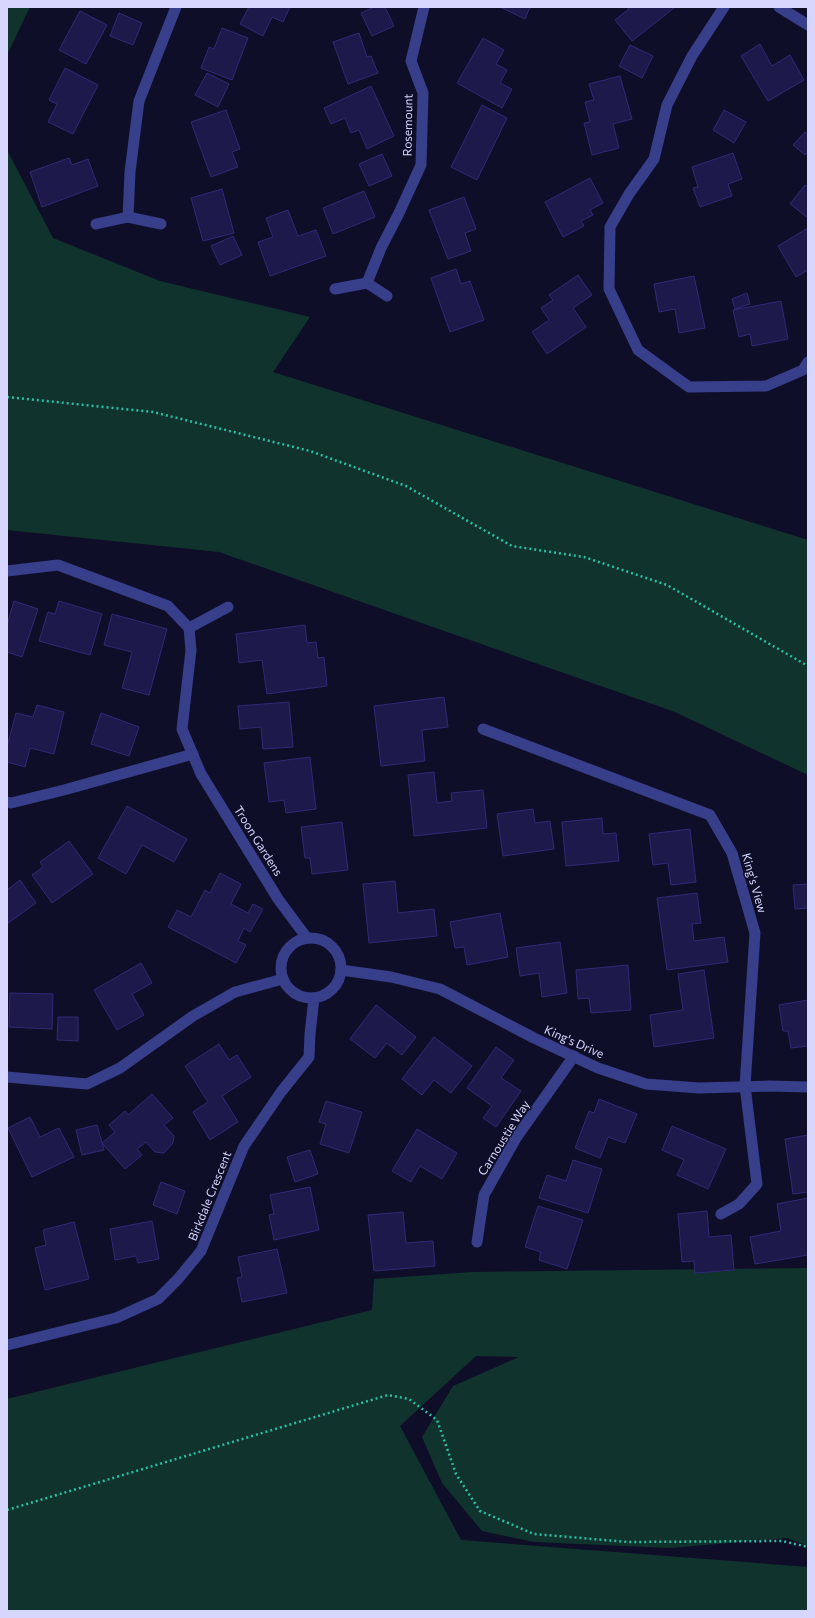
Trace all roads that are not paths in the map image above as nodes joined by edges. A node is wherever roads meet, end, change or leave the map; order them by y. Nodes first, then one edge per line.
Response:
1 (176, 7) edge
2 (424, 7) edge
3 (724, 7) edge
4 (779, 7) edge
5 (808, 25) edge
6 (128, 217) junction
7 (96, 224) dead end
8 (160, 224) dead end
9 (367, 283) junction
10 (335, 289) dead end
11 (387, 296) dead end
12 (808, 362) edge
13 (7, 570) edge
14 (228, 606) dead end
15 (189, 628) junction
16 (483, 729) dead end
17 (192, 754) junction
18 (7, 802) edge
19 (307, 938) junction
20 (341, 970) junction
21 (283, 979) junction
22 (314, 998) junction
23 (574, 1056) junction
24 (7, 1077) edge
25 (745, 1086) junction
26 (808, 1086) edge
27 (722, 1214) dead end
28 (477, 1242) dead end
29 (7, 1344) edge

1 - 6 street
2 - 9 street, Rosemount
3 - 12 street
4 - 5 street
6 - 7 street
6 - 8 street
9 - 10 street
9 - 11 street
13 - 15 street
14 - 15 street
15 - 17 street, Troon Gardens
16 - 25 street, King's View
17 - 18 street
17 - 19 street, Troon Gardens
19 - 20 street
19 - 21 street
20 - 22 street
20 - 23 street, King's Drive
21 - 22 street
21 - 24 street
22 - 29 street, Birkdale Crescent
23 - 25 street, King's Drive
23 - 28 street, Carnoustie Way
25 - 26 street, King's Drive
25 - 27 street, King's View

